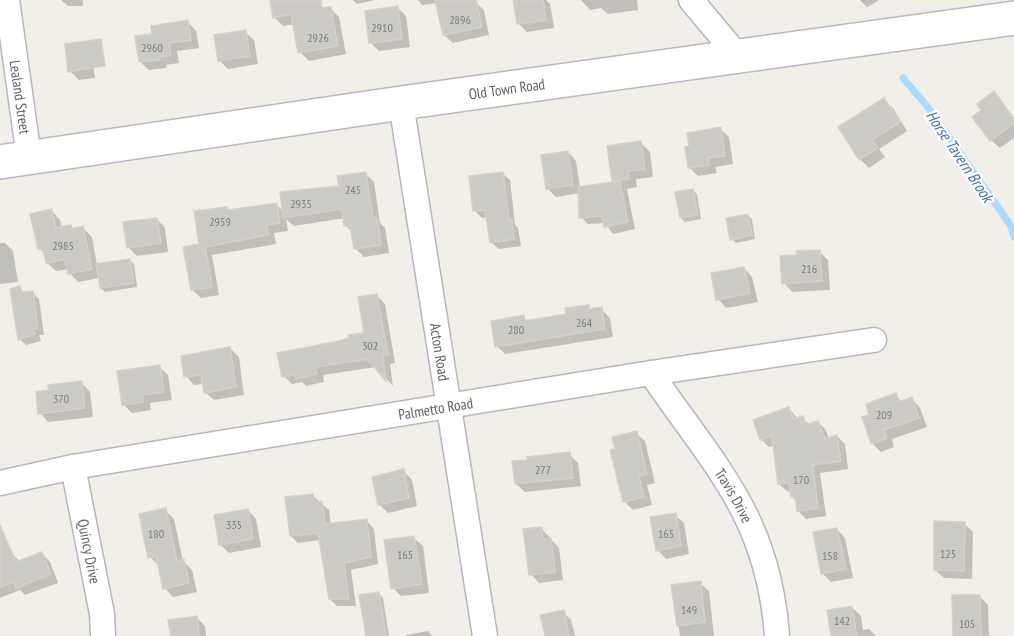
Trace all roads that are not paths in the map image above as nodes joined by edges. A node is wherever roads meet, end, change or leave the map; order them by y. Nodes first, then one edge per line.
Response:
1 (7, 0) edge
2 (691, 0) edge
3 (1014, 18) edge
4 (737, 56) junction
5 (401, 103) junction
6 (15, 160) edge
7 (874, 340) dead end
8 (651, 373) junction
9 (450, 407) junction
10 (74, 467) junction
11 (0, 483) edge
12 (103, 636) edge
13 (485, 636) edge
14 (777, 636) edge

1 - 6 street, Lealand Street
2 - 4 street
3 - 4 main road, Old Town Road
4 - 5 main road, Old Town Road
5 - 6 main road, Old Town Road
5 - 9 street, Acton Road
7 - 8 street, Palmetto Road
8 - 9 street, Palmetto Road
8 - 14 street, Travis Drive
9 - 10 street, Palmetto Road
9 - 13 street, Acton Road
10 - 11 street, Palmetto Road
10 - 12 street, Quincy Drive

